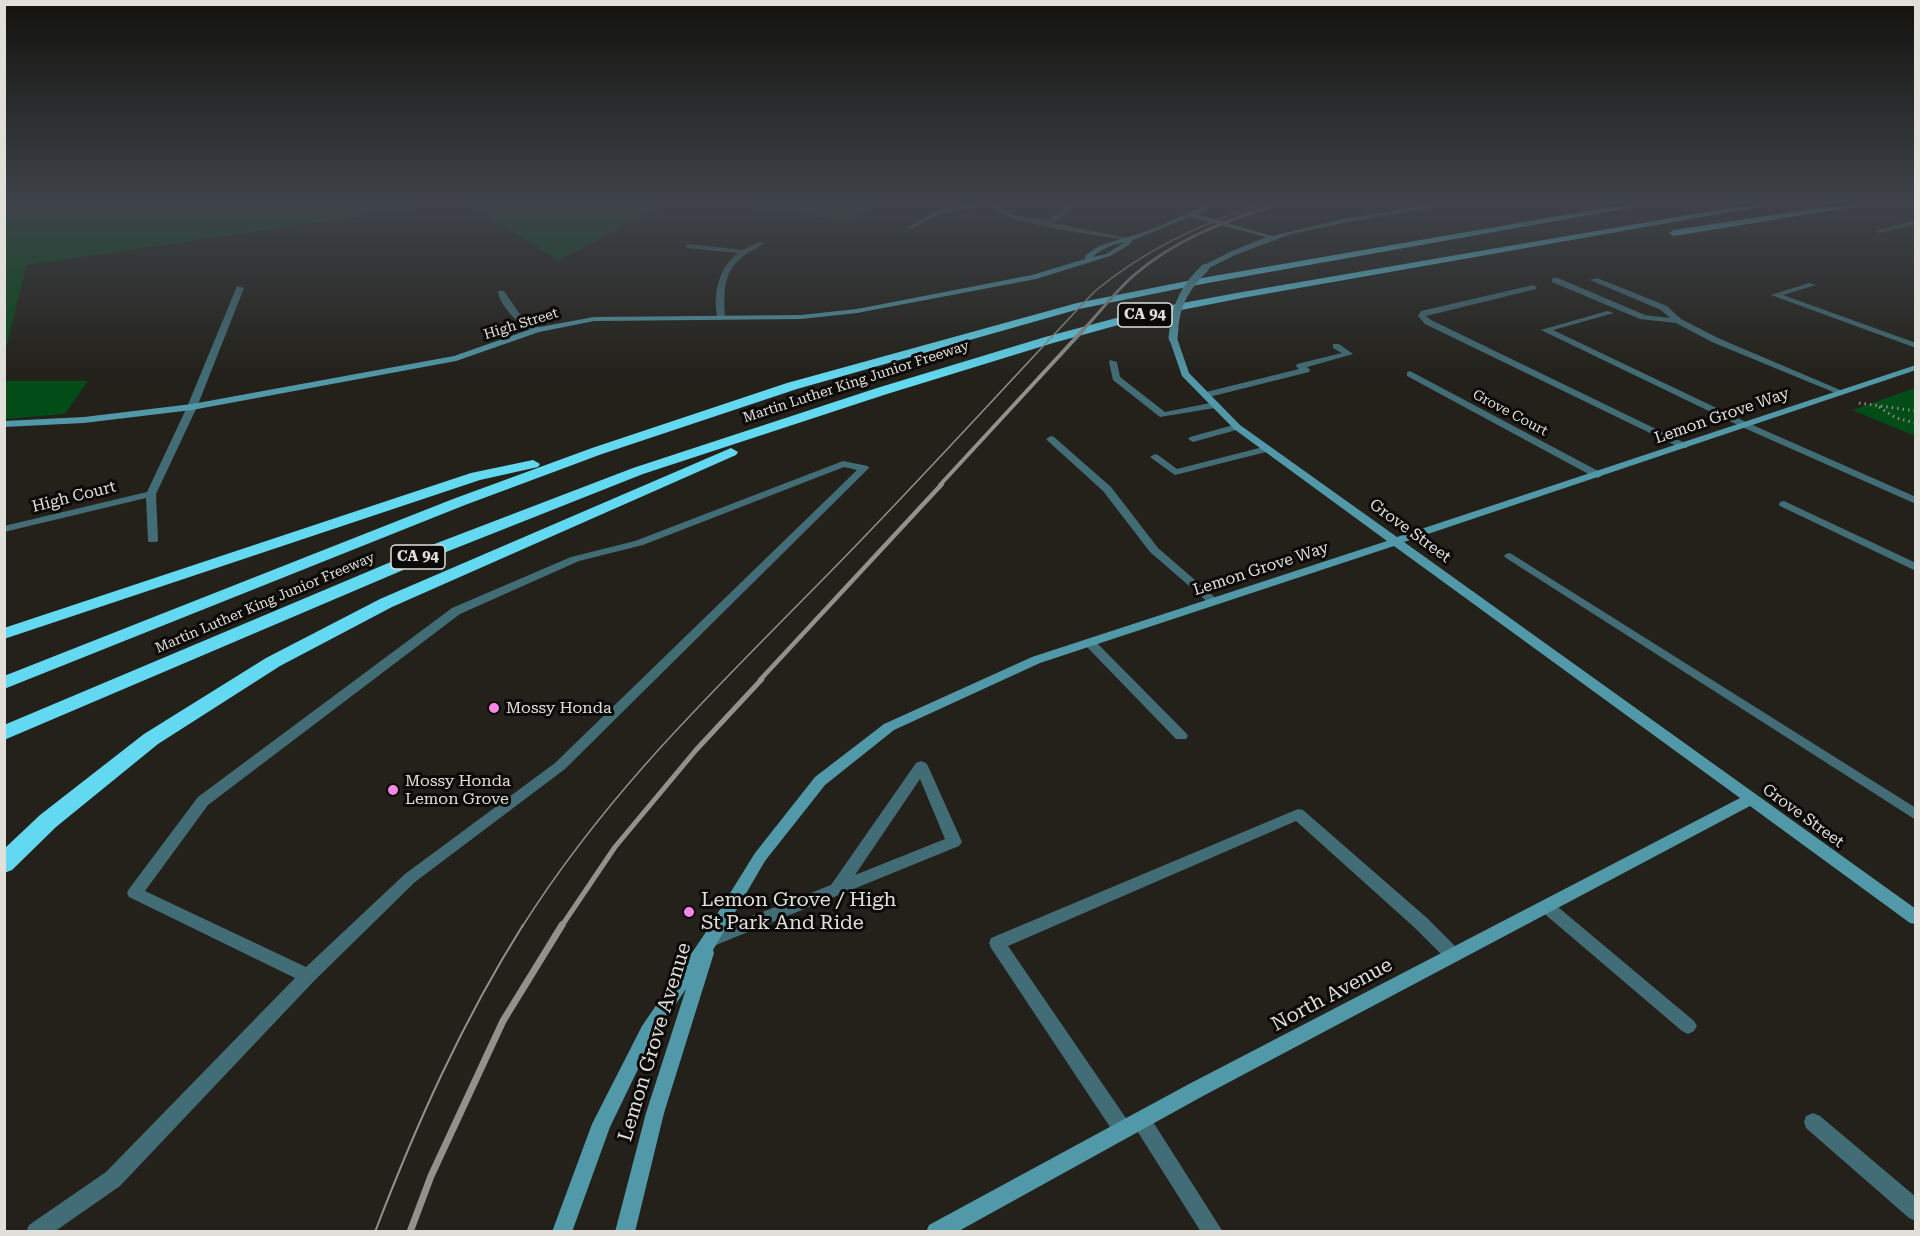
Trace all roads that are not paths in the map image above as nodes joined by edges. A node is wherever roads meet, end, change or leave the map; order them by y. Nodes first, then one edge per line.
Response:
1 (732, 264) edge
2 (1077, 264) edge
3 (1212, 264) edge
4 (1302, 264) edge
5 (1421, 264) edge
6 (1555, 280) dead end
7 (1594, 280) dead end
8 (1812, 285) dead end
9 (1533, 287) dead end
10 (240, 288) dead end
11 (501, 293) dead end
12 (1610, 313) dead end
13 (721, 318) junction
14 (1678, 321) junction
15 (537, 330) junction
16 (1336, 346) dead end
17 (1916, 346) edge
18 (1113, 362) dead end
19 (1916, 366) edge
20 (1410, 374) dead end
21 (1839, 393) junction
22 (1205, 395) junction
23 (840, 404) junction
24 (1215, 405) junction
25 (192, 407) junction
26 (4, 424) edge
27 (1745, 425) junction
28 (1237, 427) junction
29 (1051, 439) dead end
30 (1193, 439) dead end
31 (1684, 446) junction
32 (1267, 449) junction
33 (597, 451) junction
34 (1155, 457) dead end
35 (1598, 475) junction
36 (151, 494) junction
37 (1916, 501) edge
38 (1784, 504) dead end
39 (4, 529) edge
40 (153, 540) dead end
41 (1395, 543) junction
42 (1510, 556) dead end
43 (1916, 568) edge
44 (1214, 602) junction
45 (4, 634) edge
46 (1090, 643) junction
47 (4, 683) edge
48 (4, 733) edge
49 (1181, 736) dead end
50 (1750, 799) junction
51 (1916, 815) edge
52 (4, 864) edge
53 (837, 889) junction
54 (1546, 906) junction
55 (1916, 918) edge
56 (710, 940) junction
57 (1453, 955) junction
58 (308, 976) junction
59 (1688, 1026) dead end
60 (1141, 1120) junction
61 (1812, 1122) dead end
62 (1123, 1130) junction
63 (1916, 1211) edge
64 (36, 1232) edge
65 (562, 1232) edge
66 (625, 1232) edge
67 (936, 1232) edge
68 (1213, 1232) edge

1 - 13 street
2 - 13 main road, High Street
3 - 22 main road, Grove Street, bridge
4 - 33 highway, Martin Luther King Junior Freeway / CA 94
5 - 23 highway, Martin Luther King Junior Freeway / CA 94
6 - 14 street
7 - 14 street
8 - 17 street
9 - 31 street
10 - 25 street
11 - 15 street
12 - 27 street
13 - 15 main road, High Street
14 - 21 street
15 - 25 main road, High Street
16 - 22 street
18 - 24 street
19 - 21 main road, Lemon Grove Way
20 - 35 street, Grove Court
21 - 27 main road, Lemon Grove Way
22 - 24 main road, Grove Street
23 - 48 highway, Martin Luther King Junior Freeway / CA 94
23 - 52 highway
24 - 28 main road, Grove Street
25 - 26 main road, High Street
25 - 36 street
27 - 31 main road, Lemon Grove Way
27 - 37 street
28 - 30 street
28 - 32 main road, Grove Street
29 - 44 street
31 - 35 main road, Lemon Grove Way
32 - 34 street
32 - 41 main road, Grove Street
33 - 45 highway
33 - 47 highway, Martin Luther King Junior Freeway / CA 94
35 - 41 main road, Lemon Grove Way
36 - 39 street, High Court
36 - 40 street
38 - 43 street
41 - 44 main road, Lemon Grove Way
41 - 50 main road, Grove Street
42 - 51 street
44 - 46 main road, Lemon Grove Way
46 - 49 street
46 - 56 main road, Lemon Grove Way
50 - 54 main road, North Avenue
50 - 55 main road, Grove Street
53 - 53 street
53 - 56 street
54 - 57 main road, North Avenue
54 - 59 street
56 - 65 main road, Lemon Grove Avenue
56 - 66 main road, Lemon Grove Avenue
57 - 60 main road, North Avenue
57 - 62 street
58 - 58 street
58 - 64 street
60 - 62 main road, North Avenue
60 - 68 street
61 - 63 street
62 - 67 main road, North Avenue

